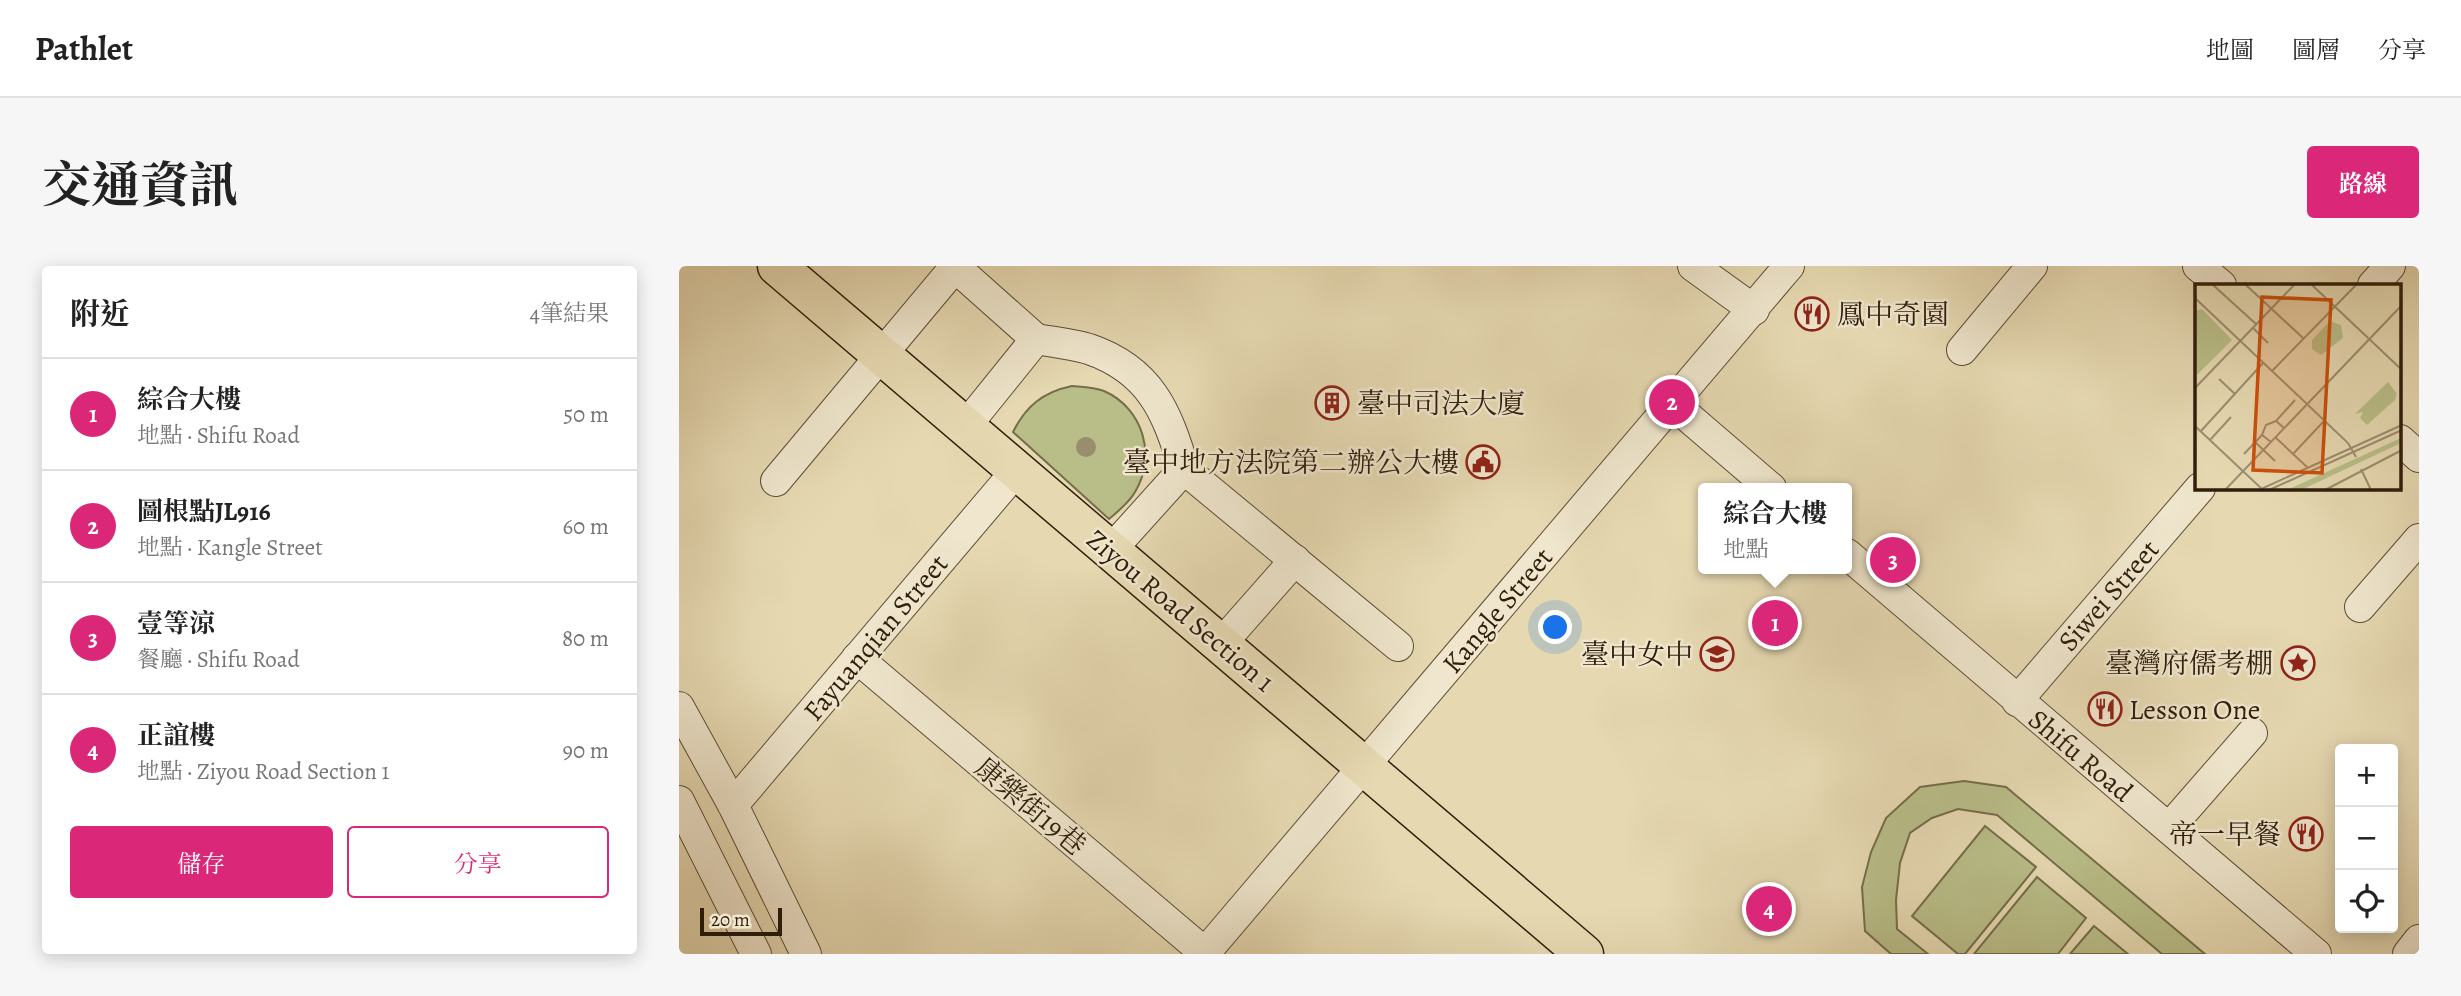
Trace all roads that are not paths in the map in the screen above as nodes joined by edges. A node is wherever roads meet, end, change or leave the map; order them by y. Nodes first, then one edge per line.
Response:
1 (777, 266) edge
2 (1693, 266) edge
3 (1789, 266) edge
4 (2032, 266) edge
5 (2198, 266) edge
6 (2390, 266) edge
7 (954, 267) edge
8 (2220, 284) edge
9 (2374, 284) edge
10 (1754, 310) junction
11 (1035, 339) junction
12 (1962, 350) dead end
13 (880, 354) junction
14 (1673, 404) junction
15 (965, 426) junction
16 (2401, 441) edge
17 (2419, 457) edge
18 (1184, 469) junction
19 (1017, 470) junction
20 (776, 481) dead end
21 (1765, 483) edge
22 (2198, 490) edge
23 (2419, 539) edge
24 (1111, 550) junction
25 (1852, 558) edge
26 (1295, 560) junction
27 (2360, 607) dead end
28 (1221, 644) junction
29 (1398, 646) dead end
30 (857, 658) junction
31 (2017, 701) junction
32 (679, 707) edge
33 (2252, 733) dead end
34 (1364, 766) junction
35 (679, 802) edge
36 (733, 805) junction
37 (2169, 828) junction
38 (2419, 940) edge
39 (1205, 953) edge
40 (756, 954) edge
41 (806, 954) edge
42 (1584, 954) edge
43 (2316, 954) edge
44 (2408, 954) edge

1 - 13 main road, Ziyou Road Section 1
2 - 10 street
3 - 10 street, Kangle Street
4 - 12 street
5 - 8 street
6 - 9 street
7 - 11 street
7 - 13 street
10 - 14 street, Kangle Street
11 - 15 street
11 - 18 street
13 - 15 main road, Ziyou Road Section 1
13 - 20 street
14 - 21 street
14 - 34 street, Kangle Street
15 - 19 main road, Ziyou Road Section 1
16 - 17 street
18 - 24 street
18 - 26 street
19 - 24 main road, Ziyou Road Section 1
19 - 30 street, Fayuanqian Street
22 - 31 street, Siwei Street
23 - 27 street
24 - 28 main road, Ziyou Road Section 1
25 - 31 street, Shifu Road
26 - 28 street
26 - 29 street
28 - 34 main road, Ziyou Road Section 1
30 - 36 street, Fayuanqian Street
30 - 39 street, 康樂街19巷
31 - 37 street, Shifu Road
32 - 36 street
33 - 37 street
34 - 39 street, Kangle Street
34 - 42 main road, Ziyou Road Section 1
35 - 40 street
36 - 41 street
37 - 43 street, Shifu Road
38 - 44 street

